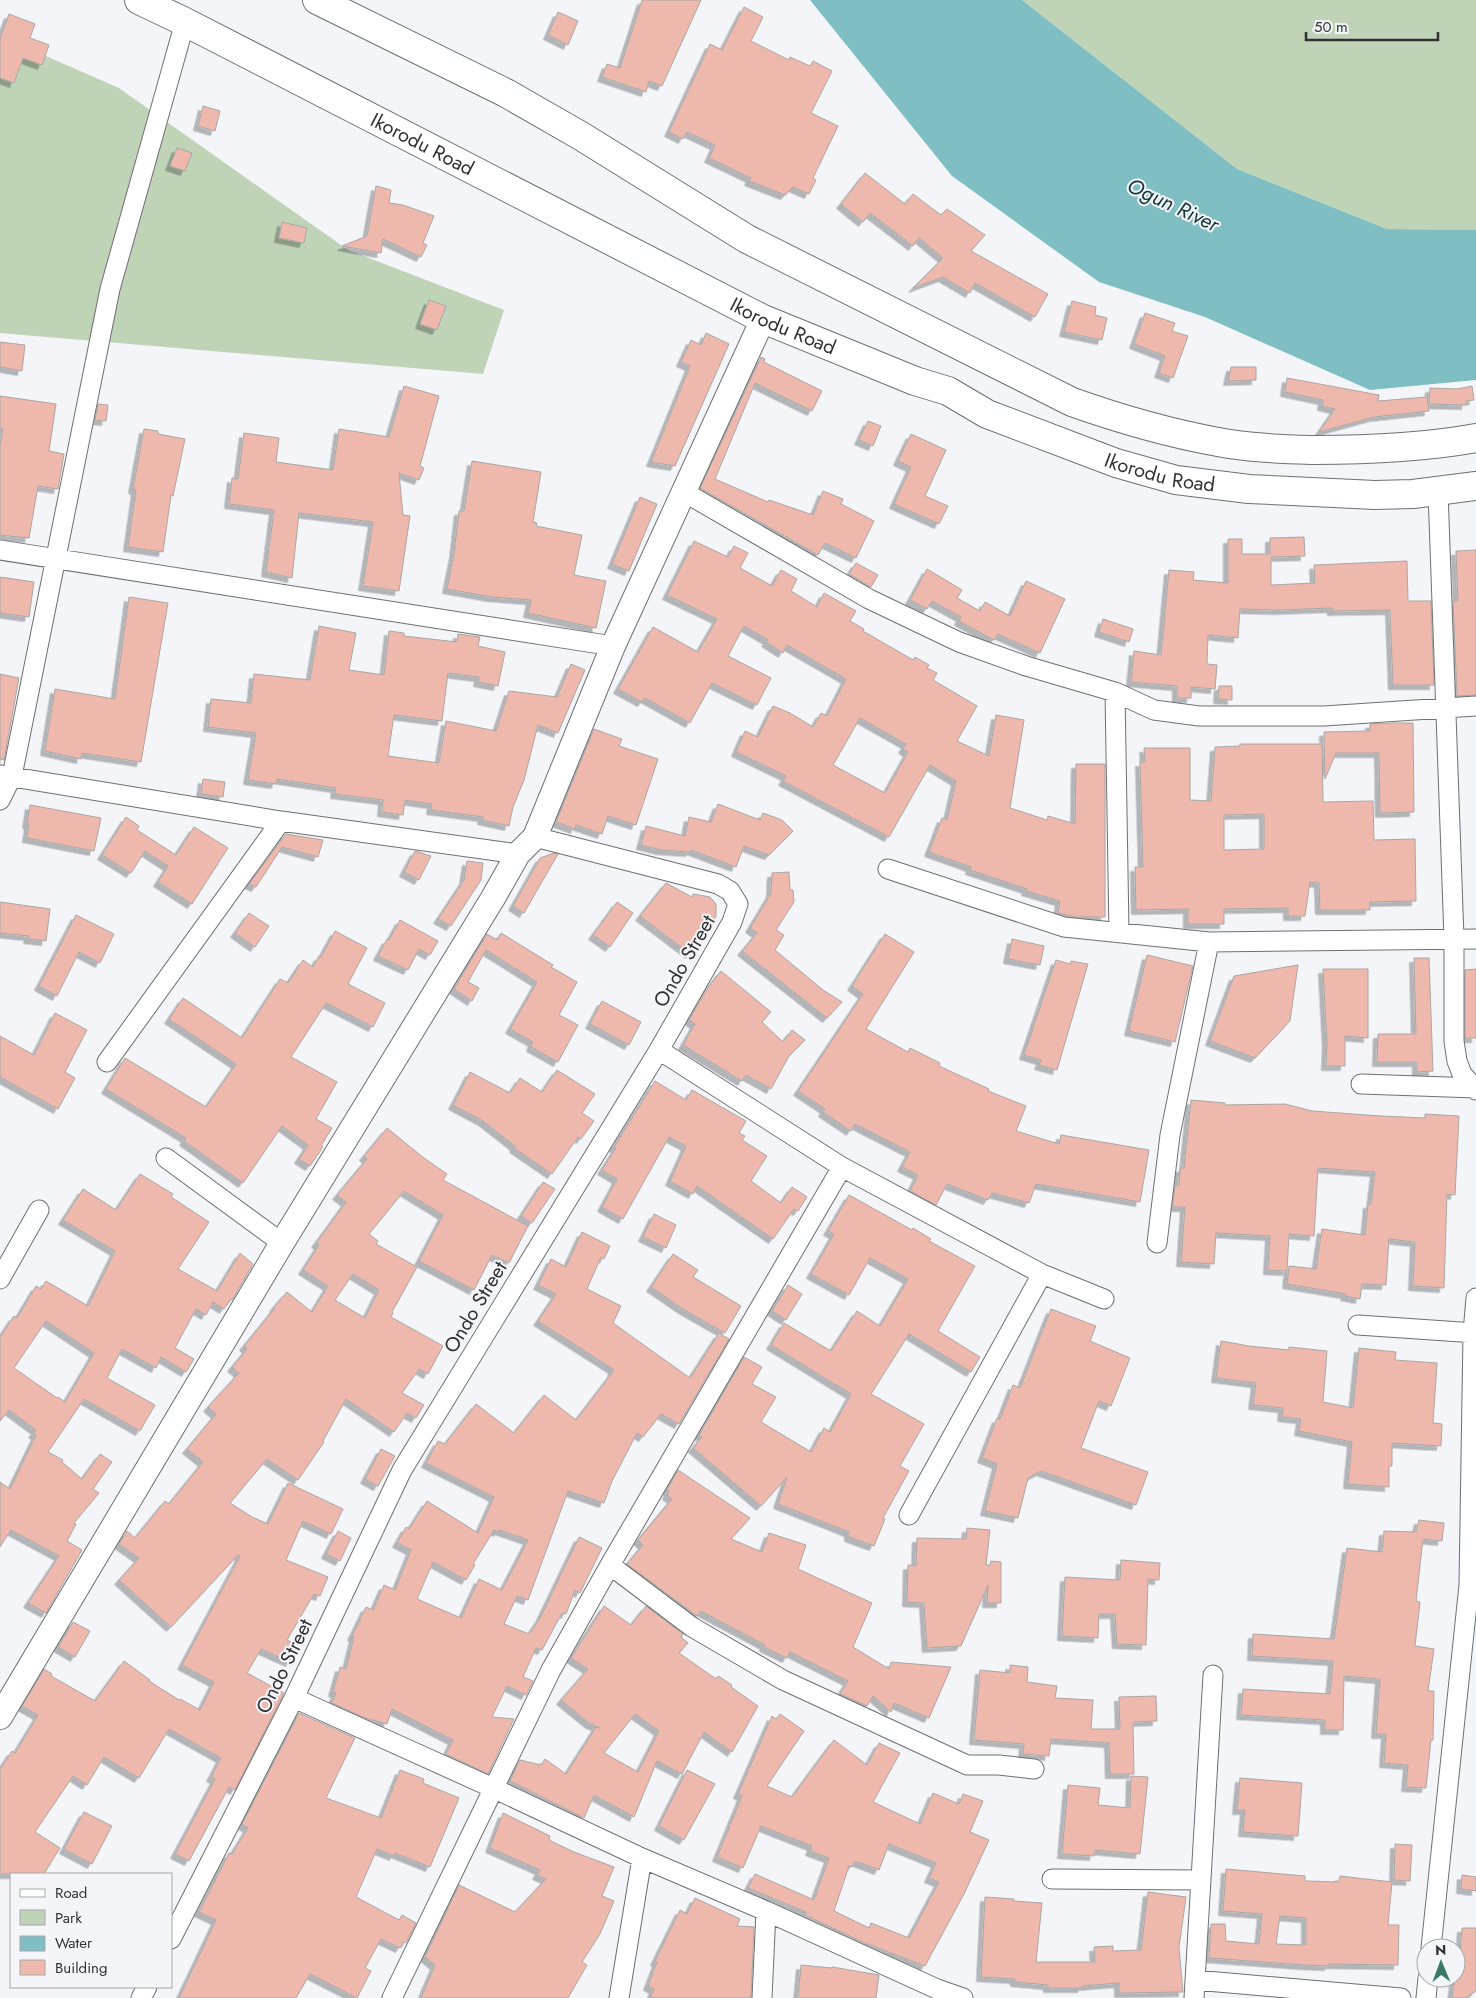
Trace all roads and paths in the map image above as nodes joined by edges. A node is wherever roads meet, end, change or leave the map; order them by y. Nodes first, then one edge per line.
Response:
1 (138, 0) edge
2 (317, 0) edge
3 (185, 22) junction
4 (763, 319) junction
5 (1476, 438) edge
6 (1476, 486) edge
7 (1438, 491) junction
8 (684, 492) junction
9 (0, 550) edge
10 (56, 558) junction
11 (613, 646) junction
12 (1115, 692) junction
13 (1476, 706) edge
14 (1446, 707) junction
15 (6, 775) edge
16 (0, 800) edge
17 (281, 821) junction
18 (535, 837) junction
19 (518, 854) junction
20 (888, 869) dead end
21 (1119, 932) junction
22 (1454, 938) junction
23 (1476, 939) edge
24 (1210, 942) junction
25 (659, 1050) junction
26 (107, 1062) dead end
27 (1361, 1084) dead end
28 (1476, 1089) edge
29 (166, 1158) dead end
30 (842, 1167) junction
31 (39, 1210) dead end
32 (282, 1242) junction
33 (1158, 1243) dead end
34 (1042, 1274) junction
35 (0, 1279) edge
36 (1476, 1298) edge
37 (1104, 1300) dead end
38 (1358, 1325) dead end
39 (1475, 1333) edge
40 (909, 1515) dead end
41 (610, 1565) junction
42 (1472, 1585) edge
43 (1213, 1675) dead end
44 (294, 1698) junction
45 (0, 1716) edge
46 (1034, 1769) dead end
47 (493, 1788) junction
48 (642, 1858) junction
49 (1052, 1879) dead end
50 (1201, 1880) junction
51 (766, 1912) junction
52 (172, 1937) edge
53 (1432, 1938) edge
54 (1194, 1989) edge
55 (392, 1998) edge
56 (620, 1998) edge
57 (762, 1998) edge
58 (963, 1998) edge
59 (1401, 1998) edge

1 - 3 highway, Ikorodu Road
2 - 5 highway, Ikorodu Road
3 - 4 highway, Ikorodu Road
3 - 10 street
4 - 7 highway, Ikorodu Road
4 - 8 street
6 - 7 highway, Ikorodu Road
7 - 14 street
8 - 11 street
8 - 12 street
9 - 10 street
10 - 11 street
10 - 15 street
11 - 18 street
12 - 14 street
12 - 21 street
13 - 14 street
14 - 22 street
15 - 16 street
15 - 17 street
17 - 19 street
17 - 26 street
18 - 19 street
18 - 25 street, Ondo Street
19 - 32 street
20 - 21 street
21 - 24 street
22 - 23 street
22 - 24 street
22 - 28 street
24 - 33 street
25 - 30 street
25 - 44 street, Ondo Street
27 - 28 street
29 - 32 street
30 - 34 street
30 - 41 street
31 - 35 street
32 - 45 street
34 - 37 street
34 - 40 street
36 - 39 street
38 - 39 street
39 - 42 street
41 - 46 street
41 - 47 street
42 - 53 street
43 - 50 street
44 - 47 street
44 - 52 street, Ondo Street
47 - 48 street
47 - 55 street
48 - 51 street
48 - 56 street
49 - 50 street
50 - 54 street
51 - 57 street
51 - 58 street
54 - 59 street

